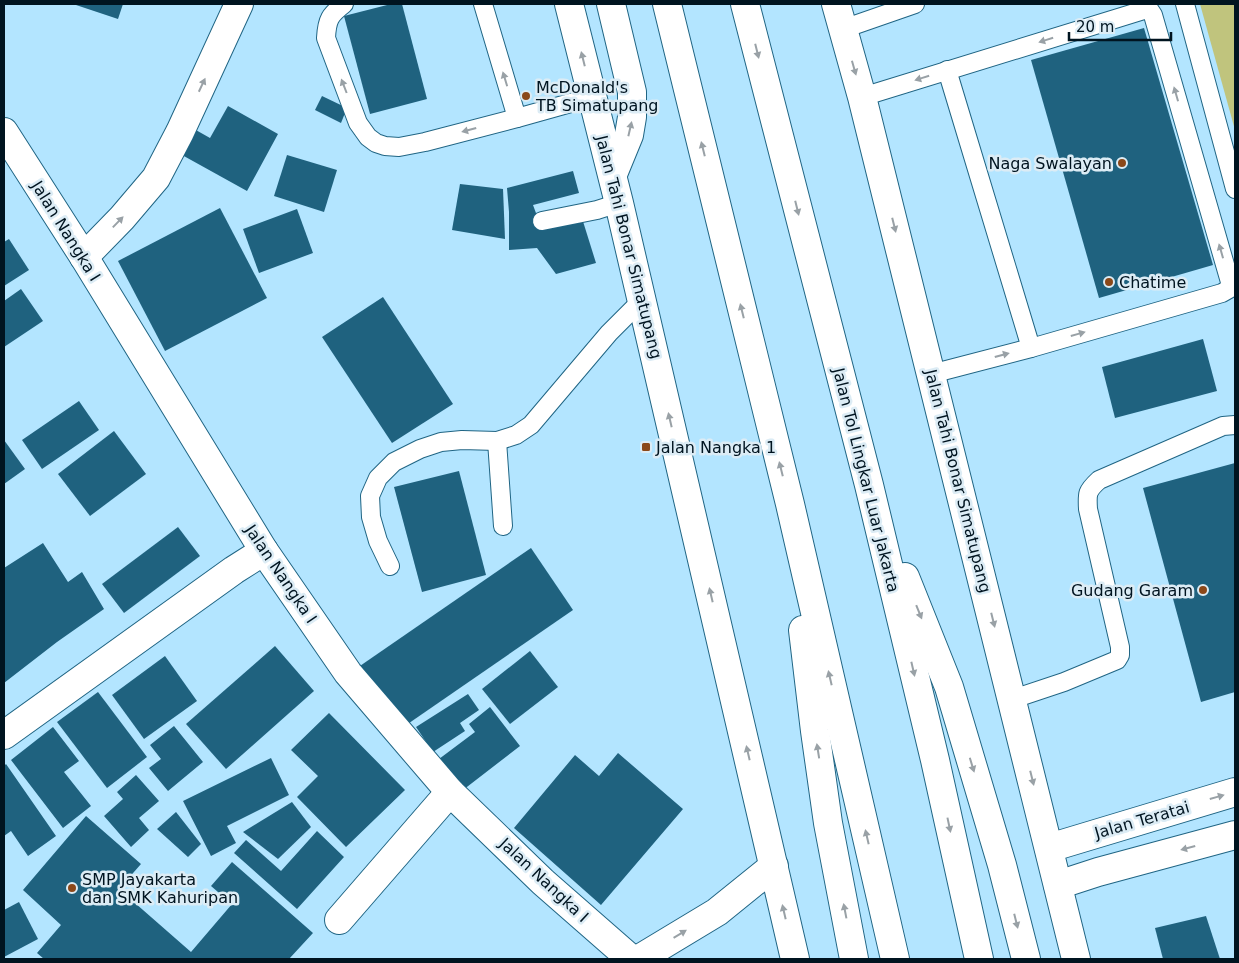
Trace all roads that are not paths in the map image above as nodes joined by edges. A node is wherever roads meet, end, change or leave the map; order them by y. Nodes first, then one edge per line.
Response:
1 (239, 4) edge
2 (344, 4) edge
3 (482, 4) edge
4 (569, 4) edge
5 (611, 4) edge
6 (667, 4) edge
7 (745, 4) edge
8 (915, 4) edge
9 (1185, 4) edge
10 (839, 16) edge
11 (947, 70) junction
12 (592, 97) junction
13 (862, 97) junction
14 (517, 118) junction
15 (4, 132) edge
16 (613, 174) junction
17 (1235, 189) edge
18 (619, 203) junction
19 (542, 221) dead end
20 (84, 257) junction
21 (642, 300) junction
22 (1031, 348) junction
23 (931, 374) junction
24 (1235, 425) edge
25 (498, 441) junction
26 (869, 485) junction
27 (790, 504) junction
28 (503, 526) dead end
29 (264, 551) junction
30 (390, 566) dead end
31 (1012, 700) junction
32 (4, 735) edge
33 (450, 792) junction
34 (1235, 792) edge
35 (1235, 835) edge
36 (1048, 848) junction
37 (774, 866) junction
38 (1058, 885) junction
39 (338, 920) dead end
40 (630, 959) edge
41 (639, 959) edge
42 (795, 959) edge
43 (854, 959) edge
44 (895, 959) edge
45 (979, 959) edge
46 (1026, 959) edge
47 (1076, 959) edge

20 -> 1 main road
14 -> 2 lane
14 -> 3 lane
12 -> 4 main road, Jalan Tahi Bonar Simatupang
16 -> 5 main road
27 -> 6 main road
7 -> 26 main road, Jalan Tol Lingkar Luar Jakarta
8 - 10 lane
9 - 17 lane
10 -> 13 main road, Jalan Tahi Bonar Simatupang
11 -> 13 lane
11 - 22 lane
22 -> 11 lane
12 - 14 lane
12 - 16 main road, Jalan Tahi Bonar Simatupang
13 -> 23 main road, Jalan Tahi Bonar Simatupang
15 - 20 main road, Jalan Nangka I
16 - 18 main road, Jalan Tahi Bonar Simatupang
18 - 19 lane
18 - 21 main road, Jalan Tahi Bonar Simatupang
20 - 29 main road, Jalan Nangka I
21 - 25 lane
37 -> 21 main road, Jalan Tahi Bonar Simatupang
23 -> 22 lane
23 -> 31 main road, Jalan Tahi Bonar Simatupang
24 - 31 lane
25 - 28 lane
25 - 30 lane
26 -> 45 main road, Jalan Tol Lingkar Luar Jakarta
26 -> 46 main road
43 -> 27 main road
44 -> 27 main road
29 - 32 main road
29 - 33 main road, Jalan Nangka I
31 -> 36 main road, Jalan Tahi Bonar Simatupang
33 - 39 main road
33 - 40 main road, Jalan Nangka I
36 -> 34 main road, Jalan Teratai
35 -> 38 main road
36 - 38 main road, Jalan Tahi Bonar Simatupang
41 -> 37 main road
42 -> 37 main road, Jalan Tahi Bonar Simatupang
38 - 47 main road, Jalan Tahi Bonar Simatupang

